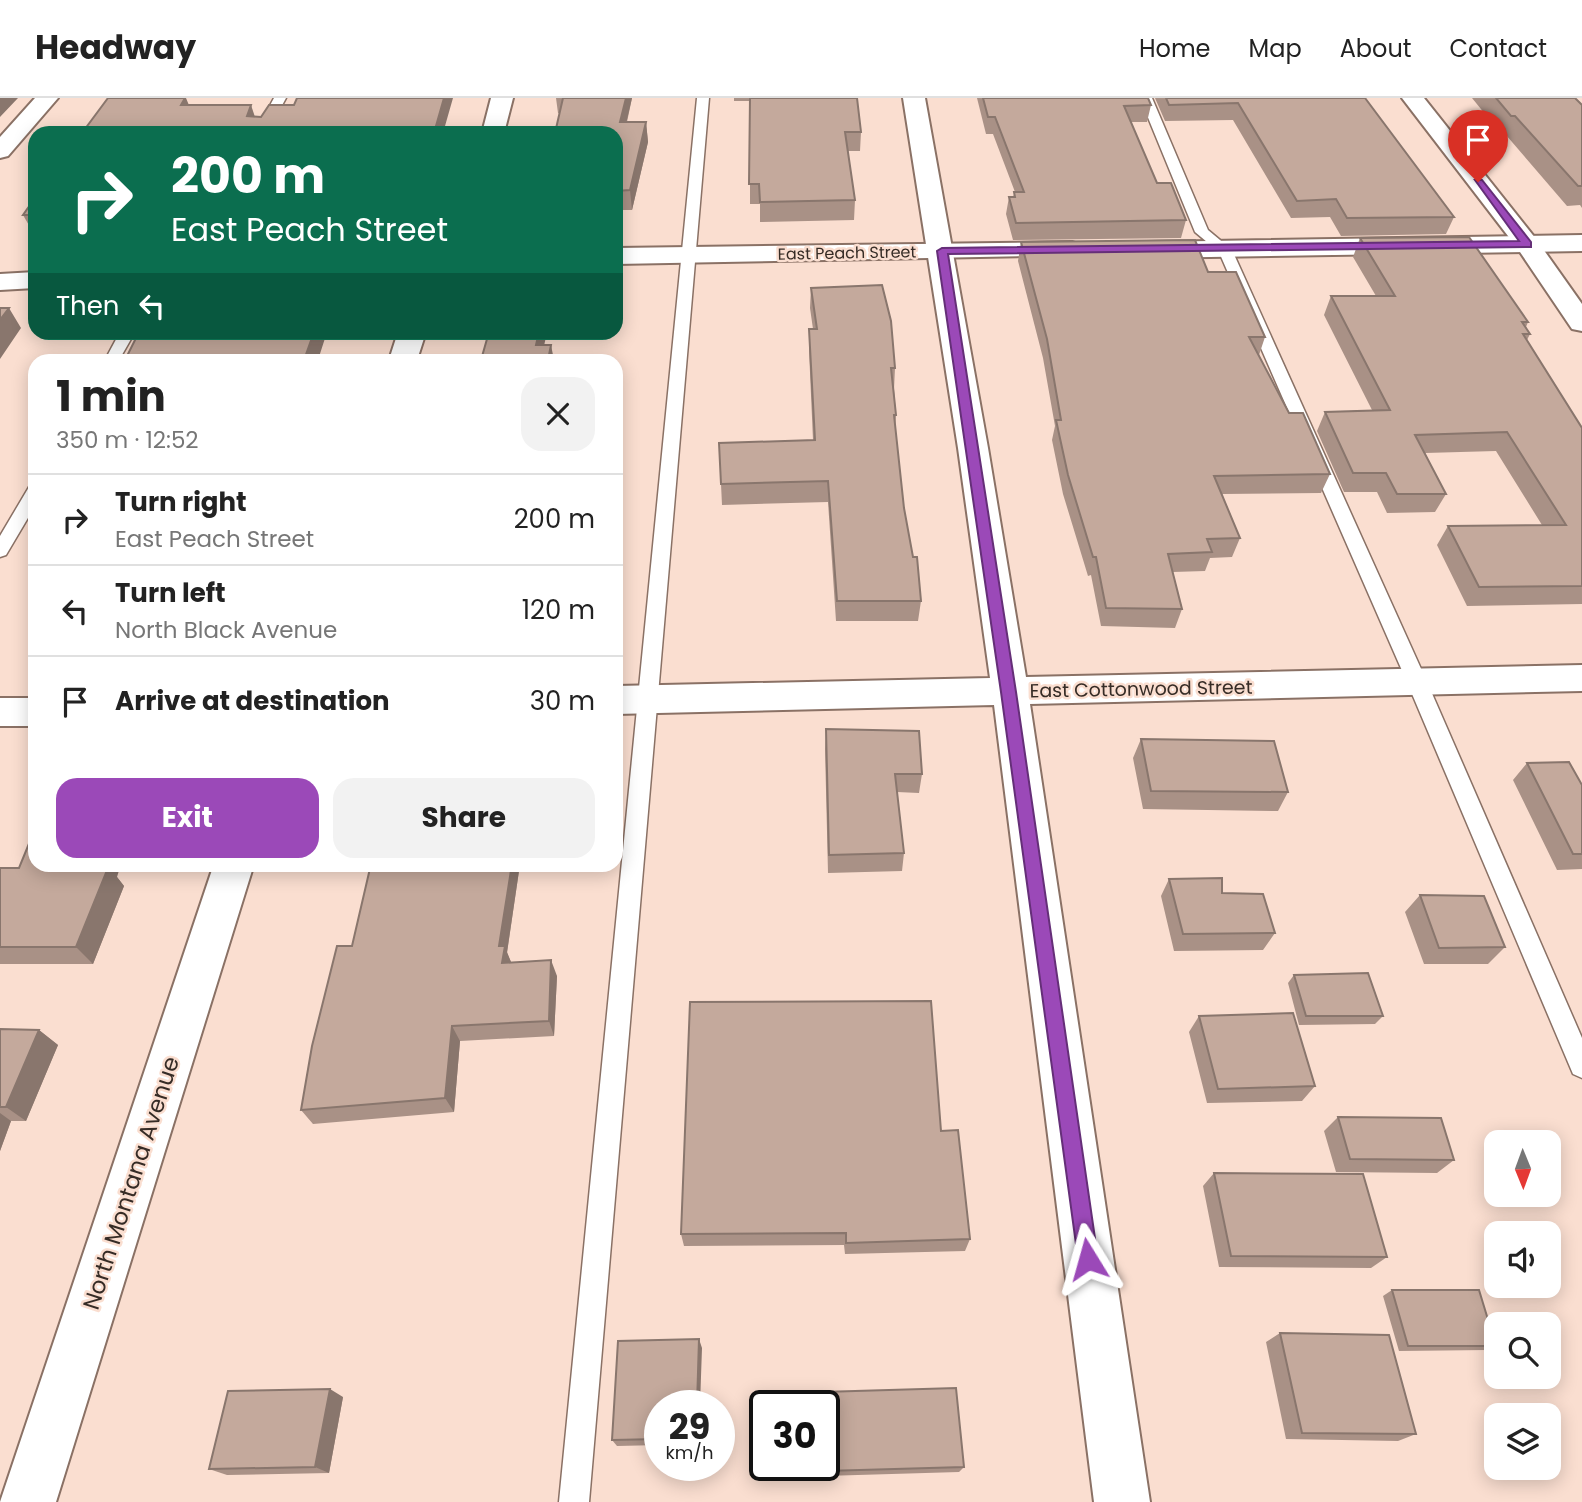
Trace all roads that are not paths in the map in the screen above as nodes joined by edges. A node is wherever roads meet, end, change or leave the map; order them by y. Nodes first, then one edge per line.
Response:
1 (47, 98) edge
2 (280, 98) edge
3 (502, 98) edge
4 (703, 98) edge
5 (914, 98) edge
6 (1146, 98) edge
7 (1413, 98) edge
8 (265, 126) edge
9 (495, 126) edge
10 (0, 151) edge
11 (1582, 243) edge
12 (1527, 244) junction
13 (1090, 250) edge
14 (1117, 250) edge
15 (1225, 250) junction
16 (942, 251) junction
17 (690, 255) junction
18 (623, 256) edge
19 (28, 280) edge
20 (0, 282) edge
21 (1582, 323) edge
22 (28, 503) edge
23 (0, 551) edge
24 (1582, 678) edge
25 (1418, 682) junction
26 (1009, 692) junction
27 (632, 700) edge
28 (0, 712) edge
29 (28, 712) edge
30 (623, 824) edge
31 (231, 872) edge
32 (620, 872) edge
33 (1582, 1066) edge
34 (28, 1502) edge
35 (574, 1502) edge
36 (1122, 1502) edge

1 - 10 street
2 - 8 lane
3 - 9 street
4 - 17 lane
5 - 16 street
6 - 15 lane
7 - 12 street
11 - 12 street
12 - 15 street
12 - 21 street
13 - 16 street, East Peach Street
14 - 15 street
15 - 25 lane
16 - 17 street, East Peach Street
16 - 26 street
17 - 18 street, East Peach Street
17 - 27 lane
19 - 20 street
22 - 23 lane
24 - 25 street, East Cottonwood Street
25 - 26 street, East Cottonwood Street
25 - 33 lane
26 - 27 street, East Cottonwood Street
26 - 36 street
27 - 30 lane
28 - 29 street
31 - 34 street, North Montana Avenue
32 - 35 lane

